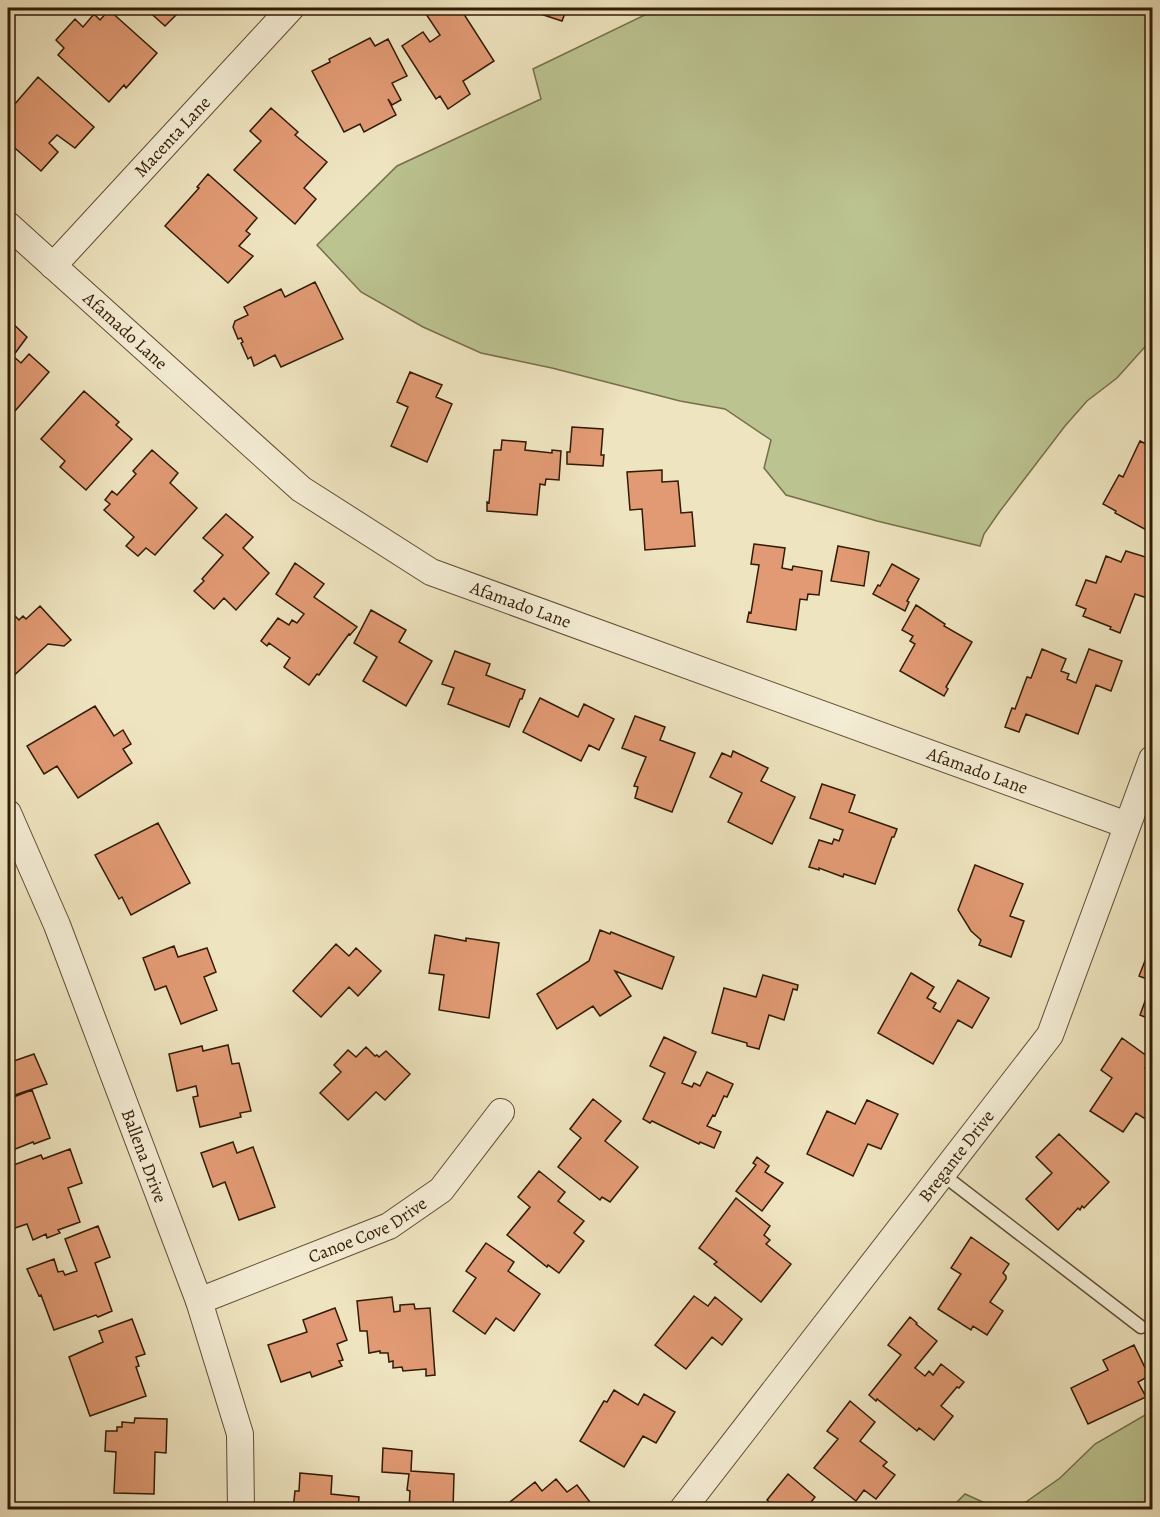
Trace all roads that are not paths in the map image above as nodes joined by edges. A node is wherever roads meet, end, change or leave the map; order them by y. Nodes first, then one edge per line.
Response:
1 (291, 8) edge
2 (8, 225) edge
3 (53, 266) junction
4 (1152, 759) edge
5 (8, 813) edge
6 (1126, 825) junction
7 (501, 1112) dead end
8 (942, 1174) junction
9 (199, 1301) junction
10 (1141, 1327) dead end
11 (241, 1509) edge
12 (682, 1509) edge

1 - 3 street, Macenta Lane
2 - 3 street, Afamado Lane
3 - 6 street, Afamado Lane
4 - 6 street, Bregante Drive
5 - 9 street, Ballena Drive
6 - 8 street, Bregante Drive
7 - 9 street, Canoe Cove Drive
8 - 10 lane
8 - 12 street, Bregante Drive
9 - 11 street, Ballena Drive

